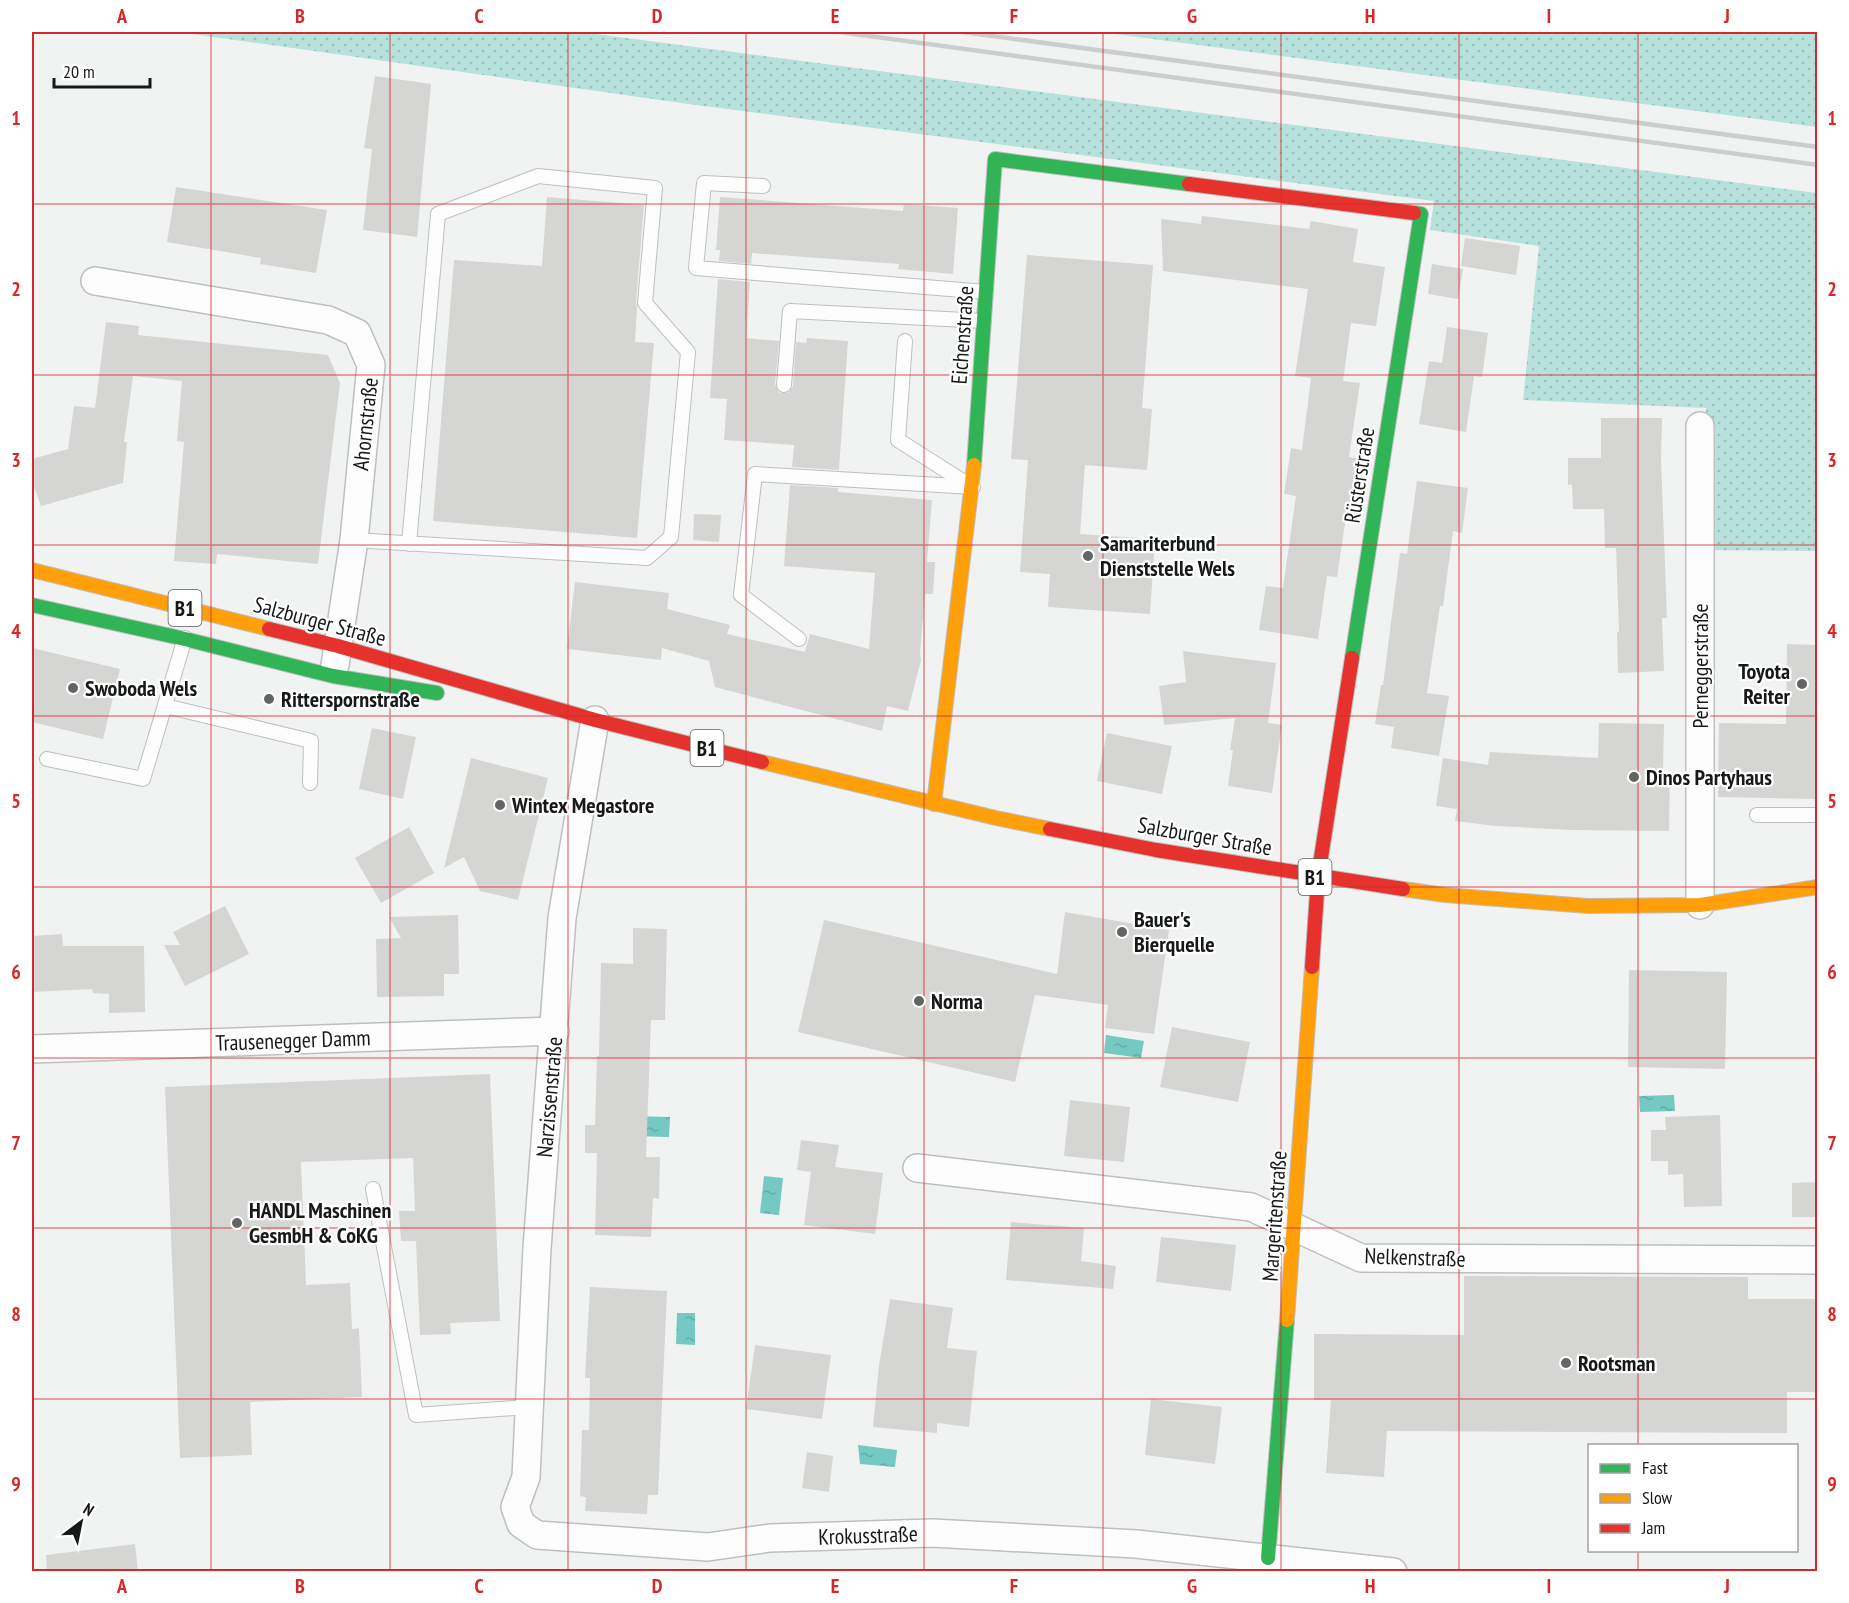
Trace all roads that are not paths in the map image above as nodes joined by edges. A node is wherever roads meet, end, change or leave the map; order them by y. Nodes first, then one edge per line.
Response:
1 (763, 186) dead end
2 (1285, 197) joint
3 (95, 281) dead end
4 (986, 292) junction
5 (984, 321) junction
6 (905, 341) dead end
7 (784, 385) dead end
8 (1700, 426) dead end
9 (973, 488) junction
10 (354, 540) junction
11 (409, 544) junction
12 (32, 570) edge
13 (32, 605) edge
14 (188, 624) junction
15 (799, 639) dead end
16 (338, 646) junction
17 (333, 676) junction
18 (447, 695) dead end
19 (470, 699) dead end
20 (165, 706) junction
21 (596, 720) junction
22 (47, 759) dead end
23 (310, 783) dead end
24 (934, 804) junction
25 (1757, 815) dead end
26 (1818, 815) edge
27 (1318, 877) junction
28 (1818, 887) edge
29 (1700, 905) junction
30 (555, 1031) junction
31 (32, 1049) edge
32 (917, 1168) dead end
33 (373, 1189) dead end
34 (1294, 1227) junction
35 (1818, 1260) edge
36 (529, 1407) junction
37 (526, 1477) joint
38 (1269, 1565) edge
39 (1393, 1572) edge

1 - 4 lane
2 - 4 street, Eichenstraße
2 - 27 street, Rüsterstraße
3 - 10 street, Ahornstraße
4 - 5 street, Eichenstraße
5 - 7 lane
5 - 9 street, Eichenstraße
6 - 9 lane
8 - 29 street, Perneggerstraße
9 - 15 lane
9 - 24 street, Eichenstraße
10 - 11 lane
10 - 16 street, Ahornstraße
11 - 11 lane
12 - 14 street, Salzburger Straße / B1
13 - 14 street, Salzburger Straße / B1
14 - 16 street, Salzburger Straße / B1
14 - 17 street, Salzburger Straße / B1
14 - 20 lane
16 - 17 street, Ahornstraße
16 - 21 street, Salzburger Straße / B1
17 - 18 street, Salzburger Straße / B1
19 - 21 street, Salzburger Straße / B1
20 - 22 lane
20 - 23 lane
21 - 24 street, Salzburger Straße / B1
21 - 30 street, Narzissenstraße
24 - 27 street, Salzburger Straße / B1
25 - 26 lane
27 - 29 street, Salzburger Straße / B1
27 - 34 street, Margeritenstraße
28 - 29 street, Salzburger Straße / B1
30 - 31 street, Trausenegger Damm
30 - 36 street, Narzissenstraße
32 - 34 street, Nelkenstraße
33 - 36 lane
34 - 35 street, Nelkenstraße
34 - 38 street, Margeritenstraße
36 - 37 street, Narzissenstraße
37 - 38 street, Krokusstraße
38 - 39 street, Krokusstraße

